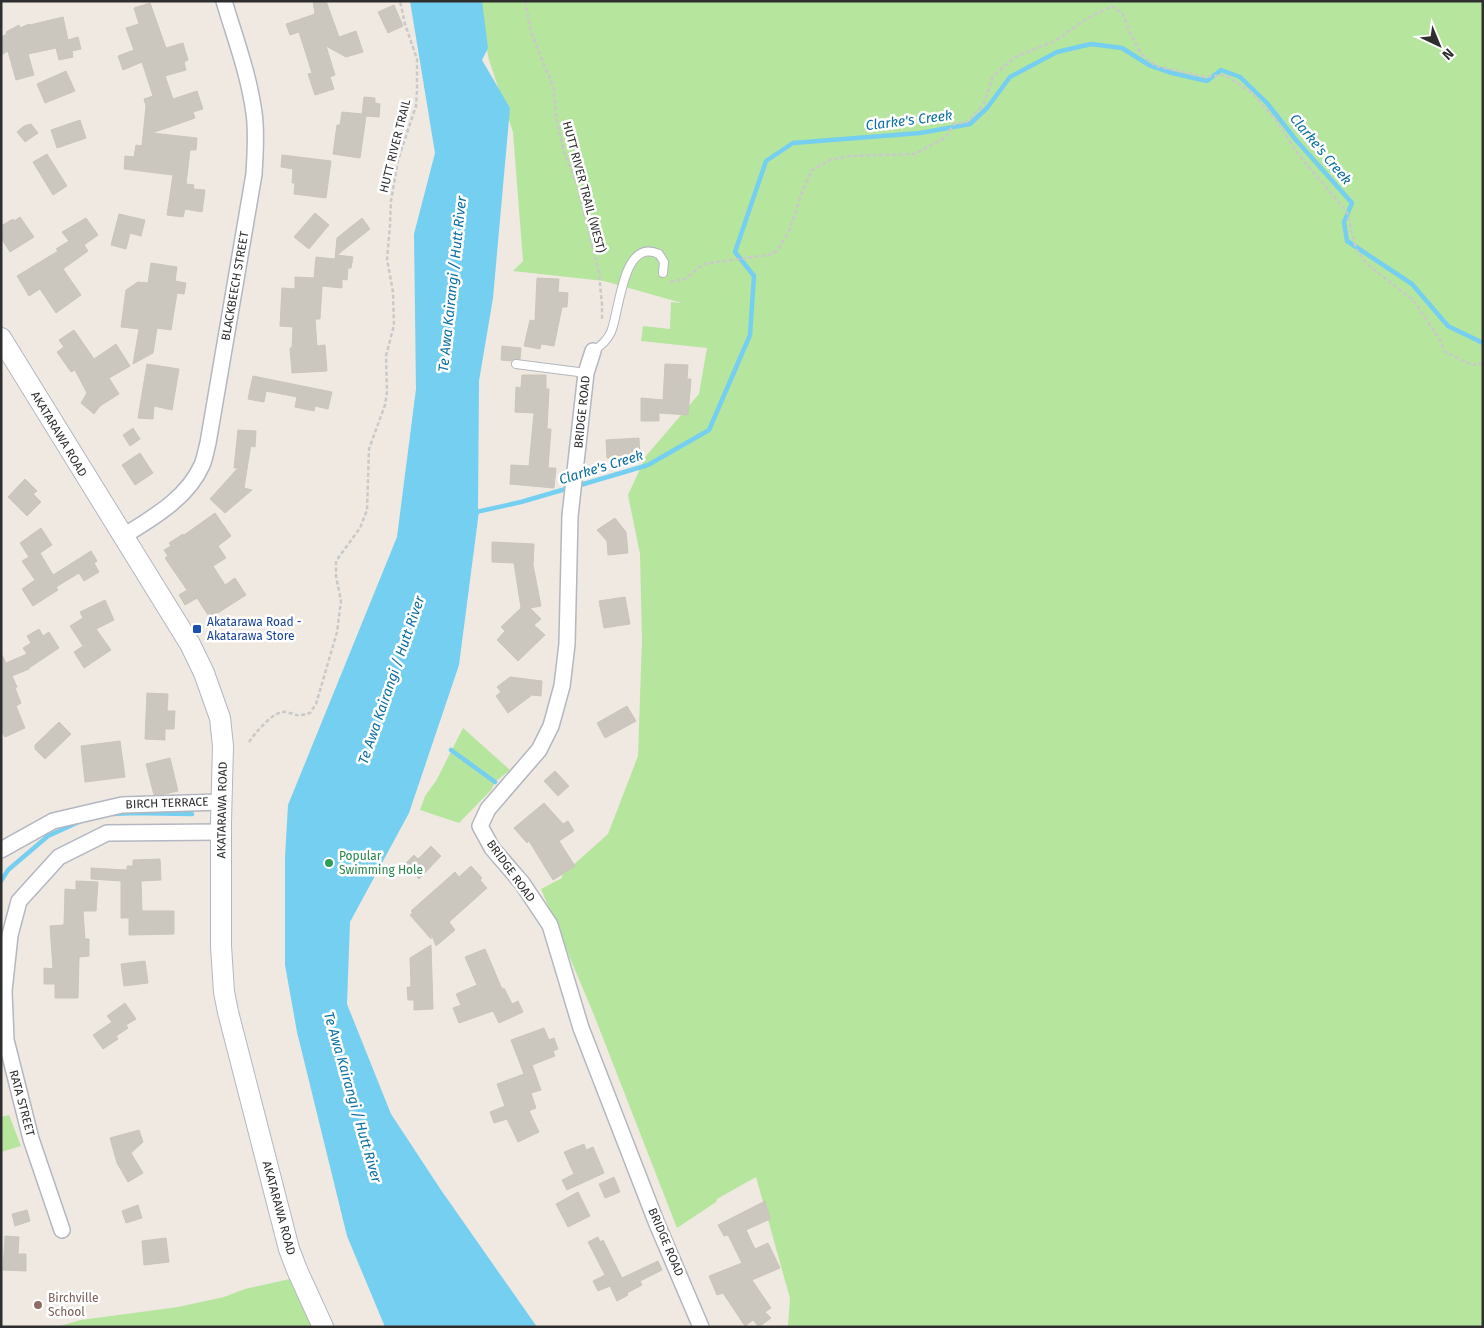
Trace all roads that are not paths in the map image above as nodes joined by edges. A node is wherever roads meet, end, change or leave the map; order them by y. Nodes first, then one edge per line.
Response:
1 (224, 1) edge
2 (663, 273) dead end
3 (1, 338) edge
4 (593, 352) joint
5 (516, 364) dead end
6 (586, 373) junction
7 (122, 537) junction
8 (222, 802) junction
9 (221, 832) junction
10 (1, 850) edge
11 (62, 1230) dead end
12 (324, 1327) edge
13 (701, 1327) edge

1 - 7 street, BLACKBEECH STREET
2 - 4 lane
3 - 7 street, AKATARAWA ROAD
4 - 6 street, BRIDGE ROAD
5 - 6 lane
6 - 13 street, BRIDGE ROAD
7 - 8 street, AKATARAWA ROAD
8 - 9 street, AKATARAWA ROAD
8 - 10 street, BIRCH TERRACE
9 - 11 street, RATA STREET
9 - 12 street, AKATARAWA ROAD

